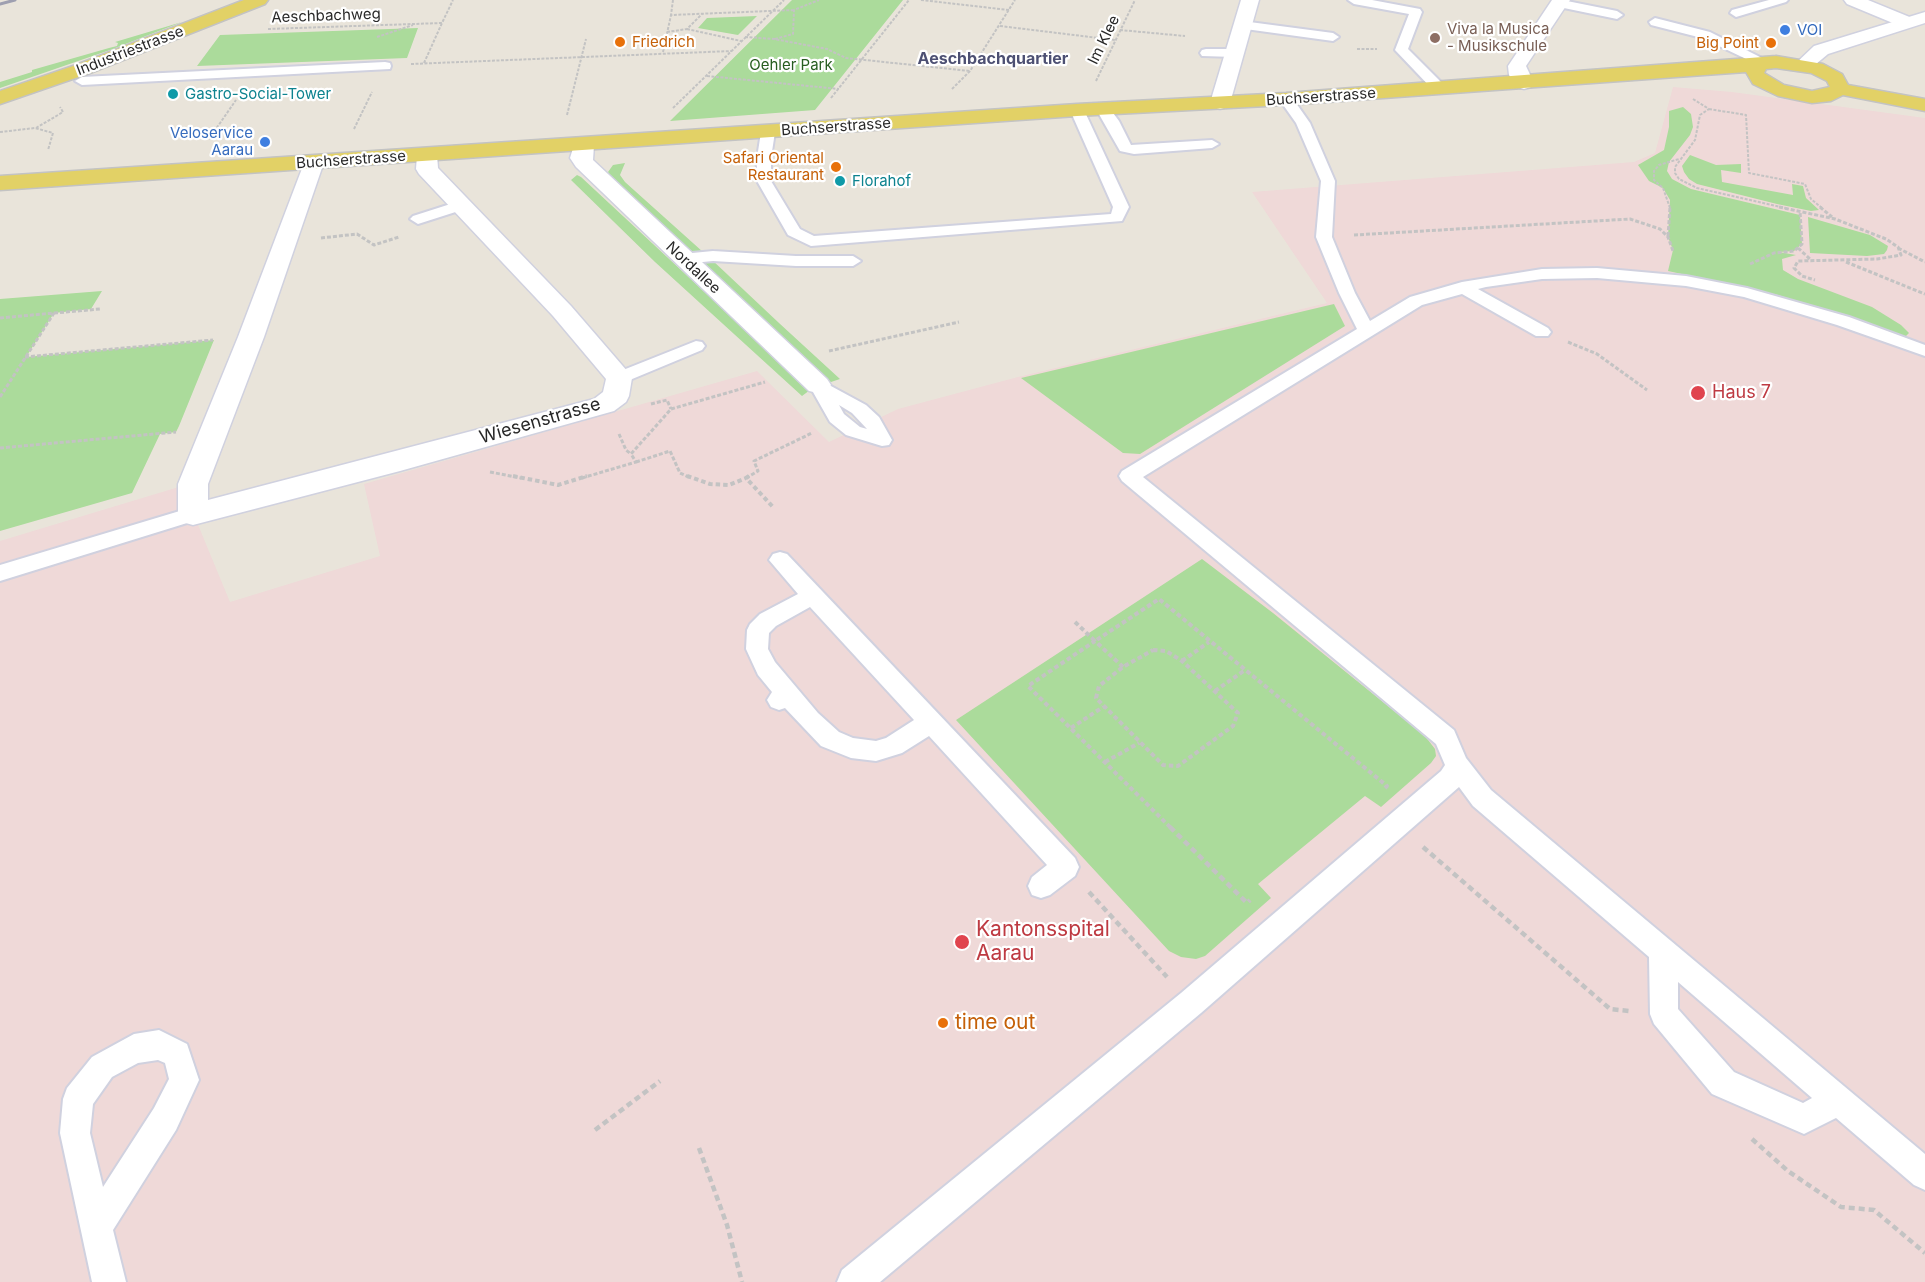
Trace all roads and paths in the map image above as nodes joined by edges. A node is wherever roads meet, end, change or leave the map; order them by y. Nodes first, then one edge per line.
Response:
1 (259, 0) edge
2 (453, 0) edge
3 (673, 0) edge
4 (784, 0) edge
5 (819, 0) edge
6 (909, 0) edge
7 (921, 0) edge
8 (1015, 0) edge
9 (1135, 0) edge
10 (1250, 0) edge
11 (1354, 0) edge
12 (1782, 0) edge
13 (1853, 0) edge
14 (1560, 1) edge
15 (794, 10) junction
16 (1009, 10) junction
17 (773, 11) junction
18 (702, 14) junction
19 (1736, 14) dead end
20 (671, 15) junction
21 (1617, 15) dead end
22 (1925, 17) edge
23 (1655, 22) dead end
24 (1906, 22) junction
25 (442, 23) junction
26 (999, 26) junction
27 (268, 29) dead end
28 (687, 29) junction
29 (1120, 30) junction
30 (667, 32) junction
31 (745, 37) junction
32 (1333, 37) joint
33 (586, 39) dead end
34 (774, 39) junction
35 (1237, 39) junction
36 (1115, 40) junction
37 (741, 41) junction
38 (1401, 50) junction
39 (732, 51) junction
40 (663, 52) junction
41 (1206, 53) dead end
42 (583, 57) junction
43 (863, 58) junction
44 (424, 63) junction
45 (1763, 64) junction
46 (1803, 65) junction
47 (385, 66) junction
48 (970, 71) junction
49 (1672, 72) junction
50 (255, 73) junction
51 (706, 75) junction
52 (82, 81) dead end
53 (1524, 83) junction
54 (1768, 85) junction
55 (1440, 88) junction
56 (839, 89) junction
57 (1092, 89) dead end
58 (1840, 89) junction
59 (950, 92) dead end
60 (0, 98) edge
61 (1286, 99) junction
62 (828, 101) dead end
63 (1220, 104) junction
64 (1925, 105) edge
65 (1103, 109) junction
66 (1077, 110) junction
67 (1709, 110) junction
68 (669, 111) dead end
69 (567, 115) dead end
70 (353, 129) dead end
71 (0, 132) edge
72 (768, 132) junction
73 (209, 140) dead end
74 (1212, 144) dead end
75 (584, 145) junction
76 (44, 155) dead end
77 (426, 155) junction
78 (1679, 159) junction
79 (313, 162) junction
80 (0, 183) edge
81 (463, 205) junction
82 (1800, 211) junction
83 (418, 219) dead end
84 (1835, 219) junction
85 (409, 234) dead end
86 (1324, 237) junction
87 (1668, 237) junction
88 (284, 243) junction
89 (1898, 247) junction
90 (1798, 248) junction
91 (682, 259) junction
92 (1810, 259) junction
93 (1842, 260) junction
94 (854, 261) dead end
95 (1925, 262) edge
96 (1743, 266) dead end
97 (1664, 278) junction
98 (1825, 284) dead end
99 (1462, 287) junction
100 (1925, 294) edge
101 (100, 309) dead end
102 (54, 313) junction
103 (0, 318) edge
104 (959, 322) dead end
105 (1367, 331) junction
106 (1542, 332) joint
107 (251, 337) junction
108 (696, 346) dead end
109 (127, 348) junction
110 (1925, 351) edge
111 (123, 354) dead end
112 (26, 357) junction
113 (805, 373) junction
114 (619, 378) junction
115 (1647, 390) dead end
116 (0, 397) edge
117 (646, 406) dead end
118 (671, 409) junction
119 (816, 431) dead end
120 (160, 433) dead end
121 (75, 441) junction
122 (0, 448) edge
123 (70, 448) dead end
124 (636, 462) junction
125 (483, 470) dead end
126 (746, 478) junction
127 (774, 508) dead end
128 (193, 514) junction
129 (780, 560) dead end
130 (0, 573) edge
131 (813, 596) junction
132 (1075, 622) dead end
133 (1095, 641) junction
134 (1209, 642) junction
135 (1182, 661) junction
136 (1123, 667) junction
137 (1245, 670) junction
138 (1215, 691) junction
139 (1103, 707) junction
140 (930, 723) junction
141 (1071, 728) junction
142 (1139, 743) junction
143 (1105, 762) junction
144 (1457, 765) junction
145 (1387, 786) dead end
146 (1423, 847) dead end
147 (1066, 867) junction
148 (1041, 886) dead end
149 (1247, 903) dead end
150 (1663, 953) junction
151 (1191, 1003) junction
152 (1664, 1014) junction
153 (660, 1082) dead end
154 (1839, 1100) junction
155 (595, 1130) dead end
156 (1747, 1134) dead end
157 (699, 1148) dead end
158 (1925, 1174) edge
159 (97, 1226) junction
160 (1925, 1253) edge
161 (109, 1282) edge
162 (742, 1282) edge
163 (854, 1282) edge

1 - 60 main road, Industriestrasse
2 - 25 path
3 - 20 path
4 - 17 path
5 - 15 path
6 - 43 path
7 - 16 path
8 - 16 path
9 - 29 path, Im Klee
10 - 35 street
11 - 38 lane
12 - 19 lane
13 - 24 street
14 - 21 lane
14 - 53 street
15 - 17 path
15 - 34 path
16 - 26 path
17 - 18 path
17 - 31 path
18 - 20 path
18 - 28 path
20 - 30 path
22 - 24 street
23 - 45 lane
24 - 46 street
25 - 27 path, Aeschbachweg
25 - 44 path
26 - 36 path
26 - 48 path
28 - 30 path
28 - 37 path
29 - 35 path
29 - 36 path, Im Klee
30 - 40 path
31 - 34 path
31 - 37 path
32 - 35 lane
32 - 38 path
33 - 42 path
34 - 43 path
35 - 41 lane
35 - 63 street
36 - 57 path, Im Klee
37 - 39 path
38 - 55 lane
39 - 40 path
39 - 51 path
40 - 42 path
42 - 44 path
42 - 69 path
43 - 48 path
43 - 56 path
44 - 47 path
45 - 46 main road, Buchserstrasse
45 - 49 main road, Buchserstrasse
45 - 54 main road
46 - 58 main road, Buchserstrasse
47 - 50 lane
47 - 70 path
48 - 59 path
49 - 53 main road, Buchserstrasse
49 - 54 main road, Buchserstrasse
49 - 67 path
50 - 52 lane
50 - 73 path
51 - 56 path
51 - 68 path
53 - 55 main road, Buchserstrasse
54 - 58 main road, Buchserstrasse
55 - 61 main road, Buchserstrasse
56 - 62 path
58 - 64 main road
61 - 63 main road, Buchserstrasse
61 - 86 lane
63 - 65 main road, Buchserstrasse
65 - 66 main road, Buchserstrasse
65 - 74 lane
66 - 72 main road, Buchserstrasse
66 - 72 lane
67 - 78 path
67 - 84 path
71 - 76 path
72 - 75 main road, Buchserstrasse
75 - 77 main road, Buchserstrasse
75 - 91 street, Nordallee
77 - 79 main road, Buchserstrasse
77 - 81 street, Wiesenstrasse
78 - 82 path
78 - 87 path
79 - 80 main road, Buchserstrasse
79 - 88 street
81 - 83 lane
81 - 114 street, Wiesenstrasse
82 - 84 path
82 - 90 path
84 - 89 path
85 - 88 path
86 - 87 path
86 - 105 lane
87 - 97 path
88 - 107 street
89 - 93 path
89 - 95 path
90 - 92 path
90 - 96 path
91 - 94 lane
91 - 113 street, Nordallee
92 - 93 path
92 - 98 path
93 - 100 path
97 - 99 lane
97 - 110 lane
99 - 105 lane
99 - 106 lane
101 - 102 path
102 - 103 path
102 - 112 path
104 - 113 path
105 - 144 lane
106 - 115 path
107 - 109 path
107 - 128 street
108 - 114 lane
109 - 111 path
109 - 112 path
112 - 116 path
113 - 118 path
114 - 128 street, Wiesenstrasse
117 - 118 path
118 - 124 path
119 - 126 path
120 - 121 path
121 - 122 path
121 - 123 path
124 - 125 path
124 - 126 path
126 - 127 path
128 - 130 lane, Wiesenstrasse
129 - 131 lane
131 - 140 lane
131 - 140 lane
132 - 133 path
133 - 134 path
133 - 136 path
133 - 141 path
134 - 135 path
134 - 137 path
135 - 136 path
135 - 138 path
136 - 139 path
137 - 138 path
137 - 145 path
138 - 142 path
139 - 141 path
139 - 142 path
140 - 147 lane
141 - 143 path
142 - 143 path
143 - 149 path
144 - 150 lane
144 - 151 lane
146 - 152 path
147 - 148 lane
147 - 151 path
150 - 152 lane
150 - 154 lane
151 - 163 lane
152 - 154 lane
153 - 155 path
154 - 158 lane
156 - 160 path
157 - 162 path
159 - 159 lane
159 - 161 lane

